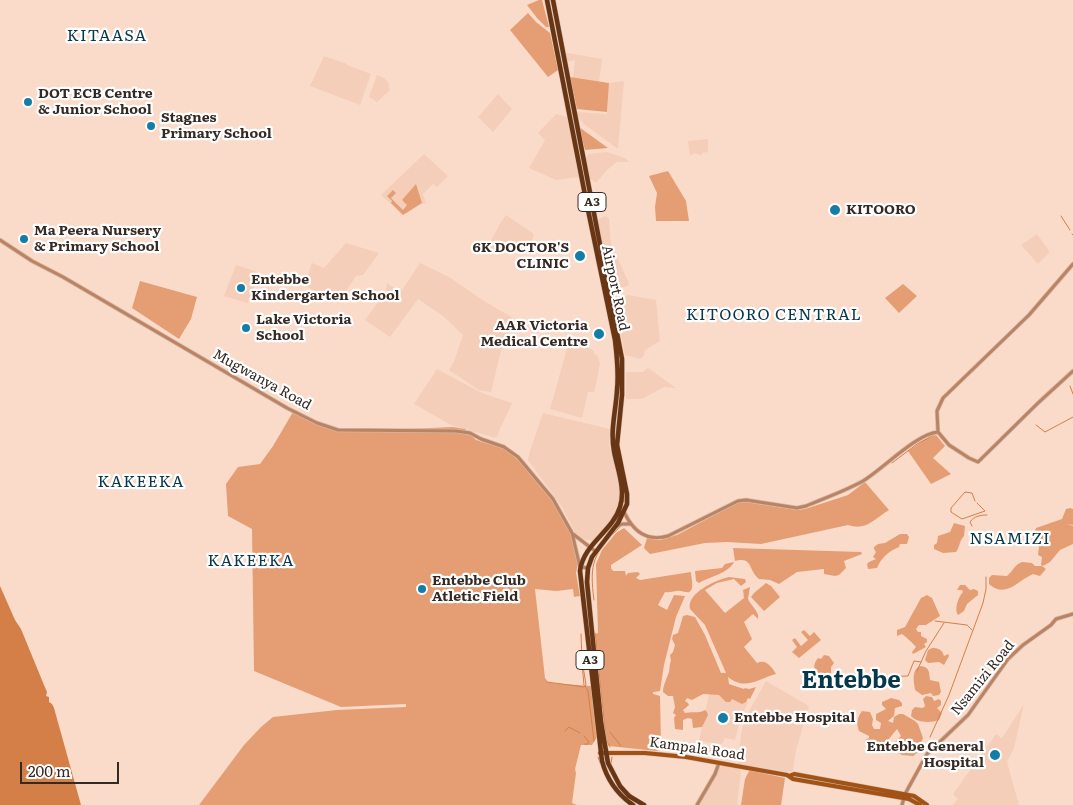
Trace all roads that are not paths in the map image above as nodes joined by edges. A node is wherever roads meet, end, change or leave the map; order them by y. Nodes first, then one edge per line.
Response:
1 (547, 0) edge
2 (553, 0) edge
3 (568, 89) junction
4 (0, 240) edge
5 (1073, 264) edge
6 (1073, 371) edge
7 (938, 432) junction
8 (625, 497) junction
9 (624, 512) junction
10 (630, 524) junction
11 (614, 528) junction
12 (572, 533) junction
13 (590, 548) junction
14 (595, 551) junction
15 (580, 569) junction
16 (587, 570) junction
17 (1073, 614) edge
18 (602, 752) junction
19 (719, 764) junction
20 (904, 796) junction
21 (633, 805) edge
22 (644, 805) edge
23 (697, 805) edge
24 (902, 805) edge
25 (920, 805) edge
26 (926, 805) edge

1 - 3 highway, Airport Road / A3
2 - 3 highway, Airport Road / A3
3 - 8 highway, Airport Road / A3
4 - 12 street, Mugwanya Road
5 - 7 street
6 - 7 street
7 - 10 street
8 - 9 highway, Airport Road / A3
8 - 13 highway
9 - 10 street
9 - 11 highway, Airport Road / A3
10 - 11 street
11 - 14 highway, Airport Road / A3
12 - 13 street
12 - 15 street
13 - 14 street
13 - 15 highway
14 - 16 highway, Airport Road / A3
15 - 16 street
15 - 18 highway, A3
16 - 18 highway, A3
17 - 20 street, Nsamizi Road
18 - 19 main road, Kampala Road
18 - 21 highway, A3
18 - 22 highway, A3
19 - 20 main road, Kampala Road
19 - 23 street
20 - 24 street, Nsamizi Road
20 - 25 main road, Kampala Road
20 - 26 main road, Kampala Road

